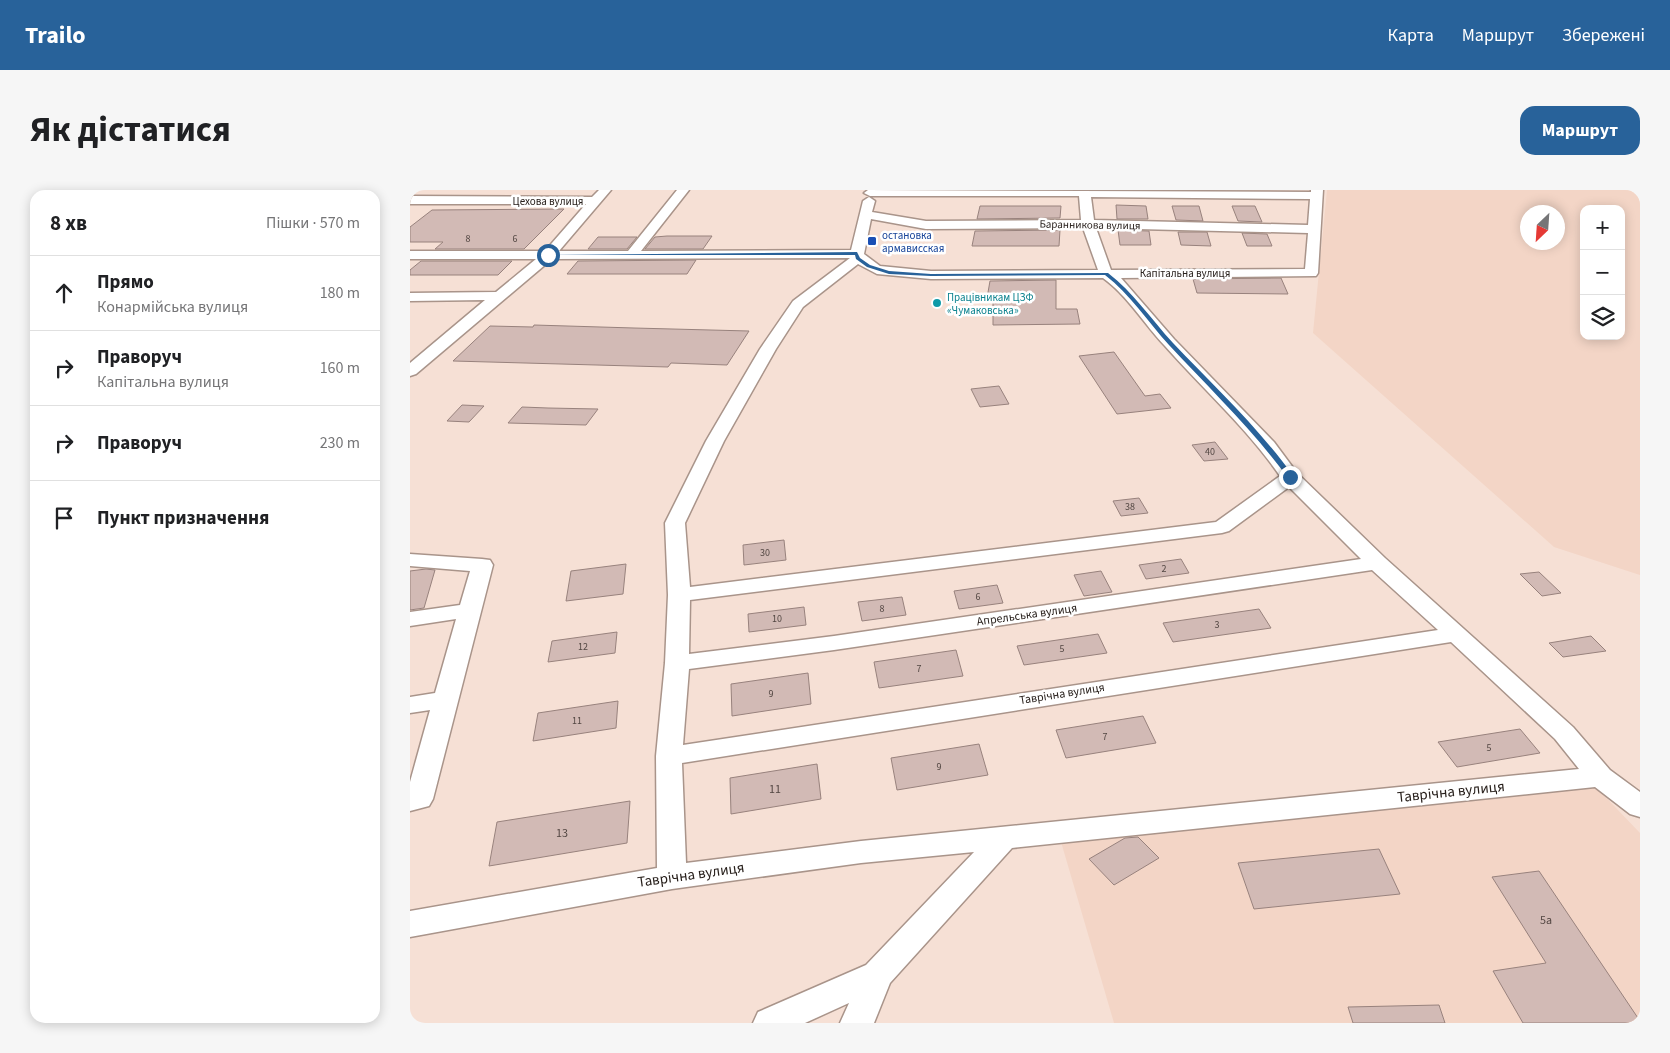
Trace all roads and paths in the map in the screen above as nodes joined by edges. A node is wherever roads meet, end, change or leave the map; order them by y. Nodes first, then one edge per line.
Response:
1 (605, 190) edge
2 (683, 190) edge
3 (1084, 191) edge
4 (870, 192) edge
5 (1316, 193) edge
6 (410, 200) edge
7 (596, 201) junction
8 (867, 215) junction
9 (1088, 224) junction
10 (1313, 229) junction
11 (410, 255) edge
12 (548, 255) junction
13 (631, 255) junction
14 (858, 256) junction
15 (1106, 274) junction
16 (498, 296) junction
17 (410, 297) edge
18 (410, 371) edge
19 (1290, 477) junction
20 (410, 560) edge
21 (1377, 563) junction
22 (679, 595) junction
23 (470, 610) junction
24 (410, 618) edge
25 (1456, 634) junction
26 (677, 663) junction
27 (445, 700) junction
28 (410, 705) edge
29 (669, 756) junction
30 (1600, 777) junction
31 (415, 800) edge
32 (1640, 807) edge
33 (1004, 838) junction
34 (672, 877) junction
35 (410, 924) edge
36 (877, 974) junction
37 (770, 1023) edge
38 (857, 1023) edge

1 - 7 street
2 - 13 street
3 - 4 street
3 - 5 street
3 - 9 street
4 - 8 street
5 - 10 street
6 - 7 street, Цехова вулиця
7 - 12 street
8 - 9 street, Баранникова вулиця
8 - 14 street
9 - 10 street, Баранникова вулиця
9 - 15 street
10 - 15 street, Капітальна вулиця
11 - 12 street
12 - 13 street
12 - 16 street
13 - 14 street
14 - 15 street, Капітальна вулиця
14 - 22 street
15 - 19 street
16 - 17 street
16 - 18 street
19 - 21 street
19 - 22 street
20 - 23 street
21 - 25 street
21 - 26 street, Апрельська вулиця
22 - 26 street
23 - 24 street
23 - 27 street
25 - 29 street, Таврічна вулиця
25 - 30 street
26 - 29 street
27 - 28 street
27 - 31 street
29 - 34 street
30 - 32 street
30 - 33 street, Таврічна вулиця
33 - 34 street, Таврічна вулиця
33 - 36 street
34 - 35 street, Таврічна вулиця
36 - 37 street
36 - 38 street

